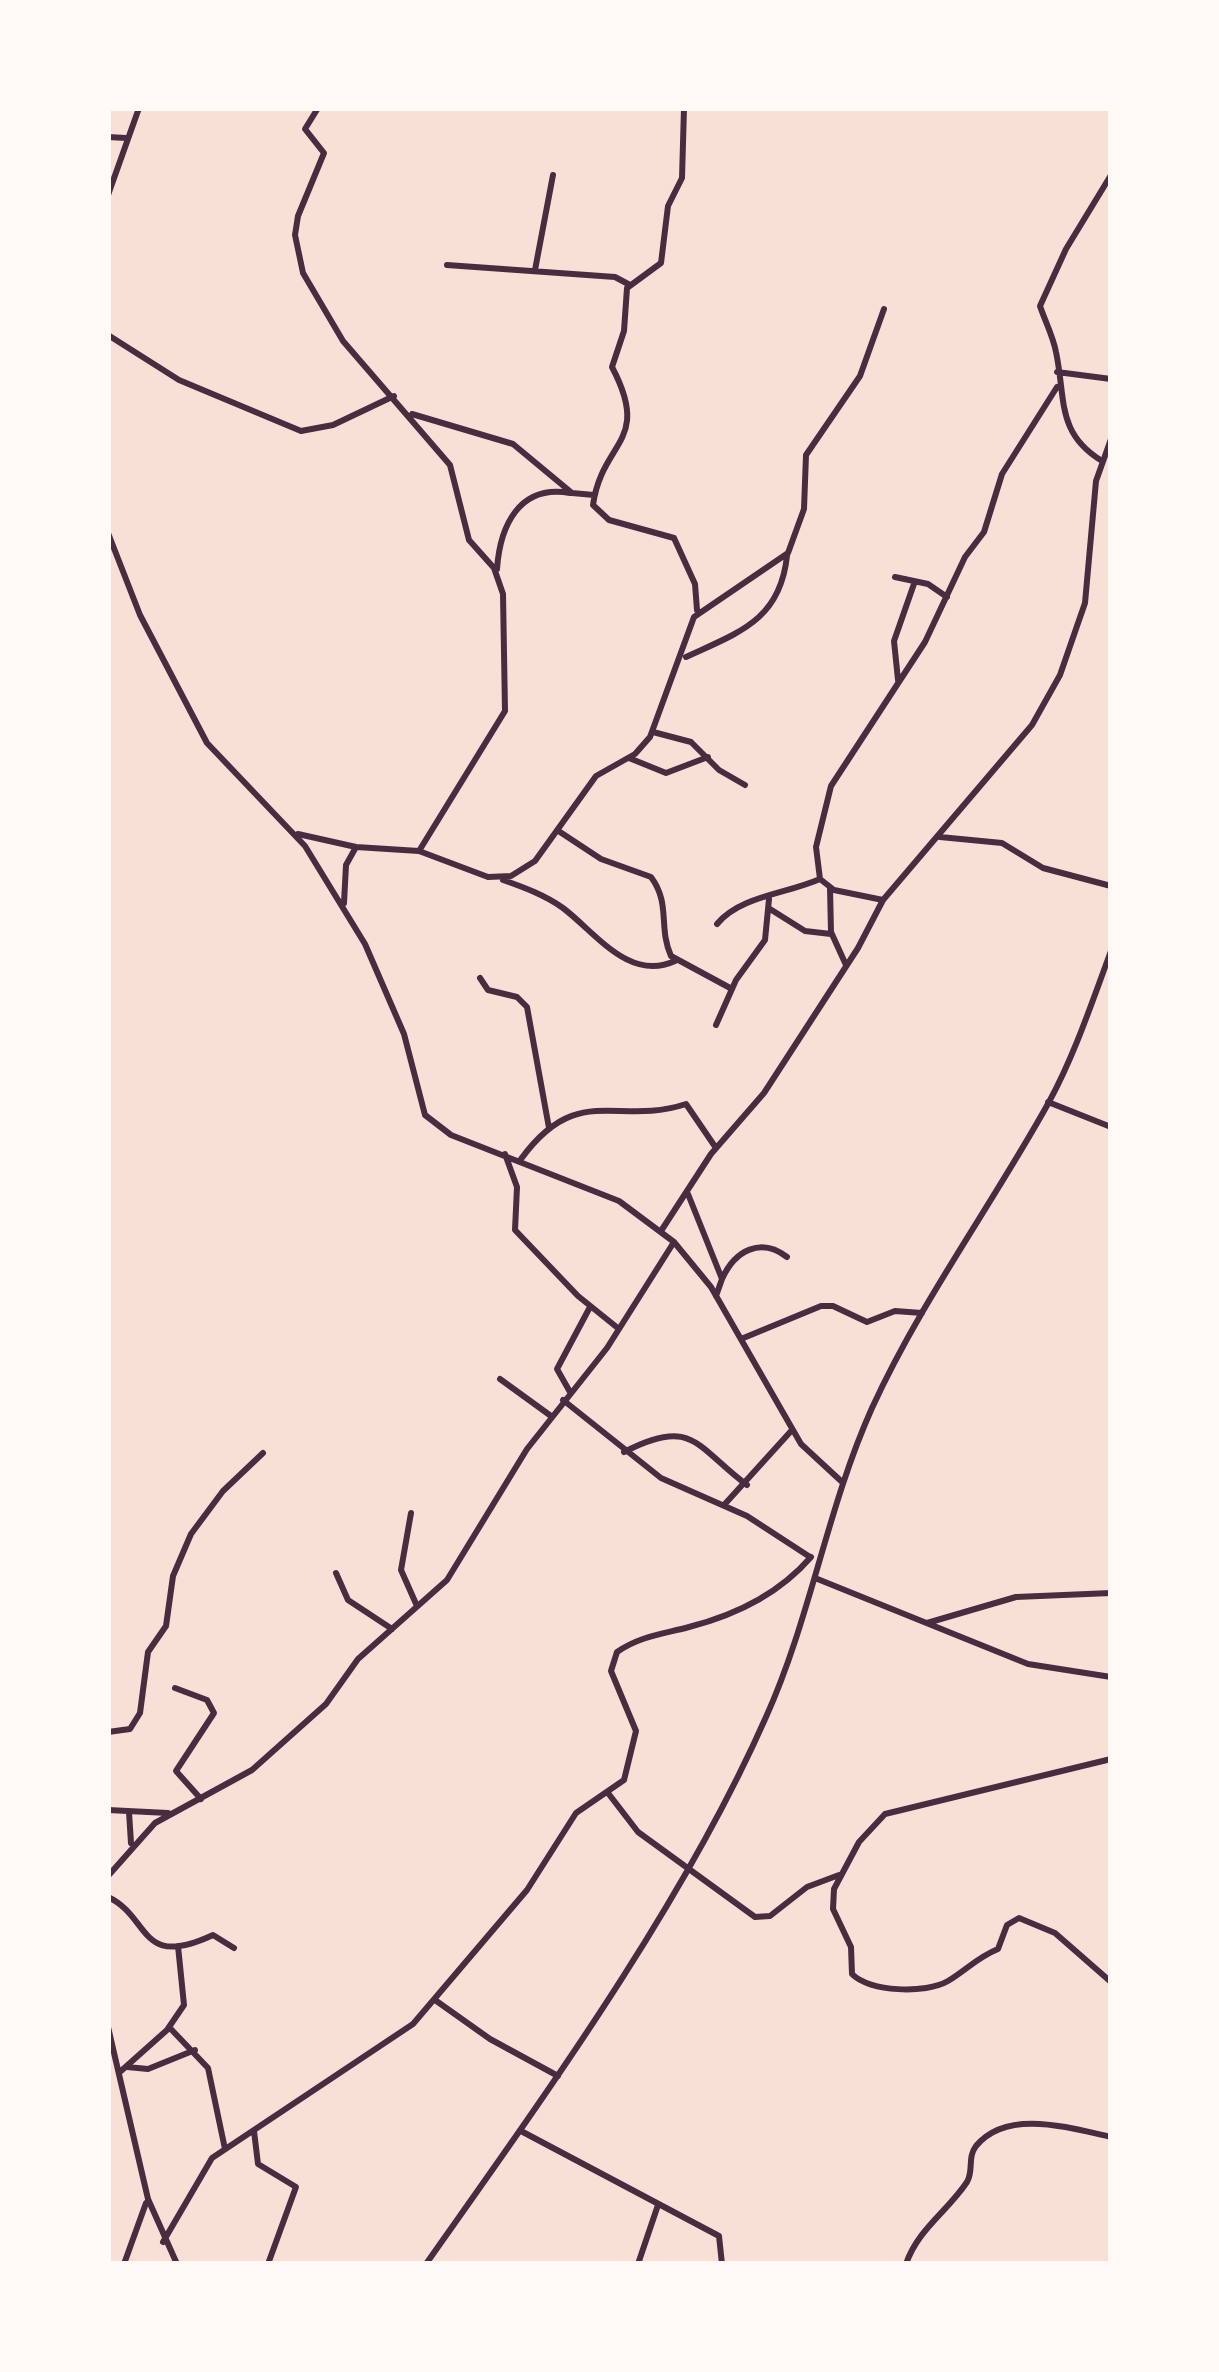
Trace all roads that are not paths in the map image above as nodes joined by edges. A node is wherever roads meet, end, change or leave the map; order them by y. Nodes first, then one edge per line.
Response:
1 (139, 108) edge
2 (318, 108) edge
3 (684, 108) edge
4 (108, 136) edge
5 (126, 138) junction
6 (553, 175) dead end
7 (1111, 176) edge
8 (108, 195) edge
9 (447, 266) dead end
10 (535, 270) junction
11 (630, 285) junction
12 (884, 309) dead end
13 (108, 335) edge
14 (1058, 372) junction
15 (1111, 379) edge
16 (1058, 387) junction
17 (394, 396) junction
18 (410, 413) junction
19 (1111, 439) edge
20 (1102, 461) junction
21 (572, 493) junction
22 (594, 495) junction
23 (108, 533) edge
24 (788, 553) junction
25 (496, 573) junction
26 (895, 577) dead end
27 (915, 581) junction
28 (947, 597) junction
29 (697, 614) junction
30 (682, 659) junction
31 (898, 680) junction
32 (653, 732) junction
33 (708, 757) junction
34 (629, 758) junction
35 (745, 784) dead end
36 (560, 832) junction
37 (295, 833) junction
38 (940, 837) junction
39 (356, 847) junction
40 (419, 851) junction
41 (499, 878) junction
42 (820, 879) junction
43 (1111, 886) edge
44 (830, 888) junction
45 (883, 900) junction
46 (769, 904) junction
47 (344, 906) junction
48 (717, 924) dead end
49 (832, 934) junction
50 (1110, 955) edge
51 (675, 961) junction
52 (846, 965) junction
53 (480, 978) dead end
54 (731, 988) junction
55 (716, 1025) dead end
56 (1048, 1102) junction
57 (1111, 1127) edge
58 (549, 1128) junction
59 (716, 1148) junction
60 (505, 1153) junction
61 (521, 1159) junction
62 (687, 1192) junction
63 (661, 1231) junction
64 (674, 1242) junction
65 (787, 1257) dead end
66 (722, 1279) junction
67 (716, 1296) junction
68 (590, 1306) junction
69 (922, 1313) junction
70 (620, 1329) junction
71 (740, 1340) junction
72 (500, 1379) dead end
73 (569, 1393) junction
74 (562, 1400) junction
75 (551, 1416) junction
76 (793, 1430) junction
77 (624, 1452) junction
78 (263, 1453) dead end
79 (841, 1481) junction
80 (747, 1484) junction
81 (724, 1505) junction
82 (411, 1513) dead end
83 (815, 1558) junction
84 (336, 1573) dead end
85 (814, 1577) junction
86 (1111, 1593) edge
87 (417, 1606) junction
88 (927, 1623) junction
89 (392, 1629) junction
90 (1111, 1677) edge
91 (176, 1688) dead end
92 (108, 1732) edge
93 (1111, 1760) edge
94 (608, 1793) junction
95 (201, 1799) junction
96 (108, 1810) edge
97 (128, 1812) junction
98 (171, 1813) junction
99 (131, 1847) junction
100 (686, 1868) junction
101 (838, 1875) junction
102 (108, 1876) edge
103 (822, 1882) junction
104 (834, 1889) junction
105 (108, 1897) edge
106 (178, 1946) junction
107 (234, 1948) dead end
108 (1111, 1982) edge
109 (435, 2000) junction
110 (108, 2027) edge
111 (170, 2027) junction
112 (195, 2050) junction
113 (124, 2069) junction
114 (558, 2076) junction
115 (254, 2131) junction
116 (520, 2131) junction
117 (1111, 2137) edge
118 (225, 2149) junction
119 (148, 2199) junction
120 (658, 2205) junction
121 (164, 2242) junction
122 (124, 2264) edge
123 (177, 2264) edge
124 (268, 2264) edge
125 (426, 2264) edge
126 (638, 2264) edge
127 (722, 2264) edge
128 (906, 2264) edge

1 - 5 street
2 - 17 street
3 - 11 street
4 - 5 street
5 - 8 street
6 - 10 street
7 - 14 street
9 - 10 street
10 - 11 street
11 - 22 street
12 - 24 street
13 - 17 street
14 - 15 street
14 - 16 street
16 - 20 street
16 - 28 street
17 - 18 street
18 - 21 street
18 - 25 street
19 - 20 street
20 - 38 street
21 - 22 street
21 - 25 street
22 - 29 street
23 - 37 street
24 - 29 street
24 - 30 street
25 - 40 street
26 - 27 street
27 - 28 street
27 - 31 street
28 - 31 street
29 - 30 street
30 - 32 street
31 - 42 street
32 - 33 street
32 - 34 street
33 - 34 street
33 - 35 street
34 - 36 street
36 - 41 street
36 - 51 street
37 - 39 street
37 - 47 street
38 - 43 street
38 - 45 street
39 - 40 street
39 - 47 street
40 - 41 street
41 - 51 street
42 - 44 street
42 - 46 street
44 - 45 street
44 - 49 street
45 - 52 street
46 - 48 street
46 - 49 street
46 - 54 street
47 - 60 street
49 - 52 street
50 - 56 street
51 - 54 street
52 - 59 street
53 - 58 street
54 - 55 street
56 - 57 street
56 - 69 street
58 - 59 street
58 - 61 street
59 - 62 street
60 - 61 street
60 - 68 street
61 - 63 street
62 - 63 street
62 - 66 street
63 - 64 street
64 - 67 street
64 - 70 street
65 - 66 street
66 - 67 street
67 - 71 street
68 - 70 street
68 - 73 street
69 - 71 street
69 - 79 street
70 - 73 street
71 - 76 street
72 - 75 street
73 - 74 street
74 - 75 street
74 - 77 street
75 - 87 street
76 - 79 street
76 - 80 street
77 - 80 street
77 - 81 street
78 - 92 street
79 - 83 street
80 - 81 street
81 - 83 street
82 - 87 street
83 - 85 street
83 - 94 street
84 - 89 street
85 - 88 street
85 - 100 street
86 - 88 street
87 - 89 street
88 - 90 street
89 - 95 street
91 - 95 street
93 - 101 street
94 - 100 street
94 - 109 street
95 - 98 street
96 - 97 street
97 - 98 street
97 - 99 street
98 - 99 street
99 - 102 street
100 - 103 street
100 - 114 street
101 - 103 street
101 - 104 street
103 - 104 street
104 - 108 street
105 - 106 street
106 - 107 street
106 - 111 street
109 - 114 street
109 - 115 street
110 - 113 street
111 - 112 street
111 - 113 street
112 - 113 street
112 - 118 street
113 - 119 street
114 - 116 street
115 - 118 street
115 - 124 street
116 - 120 street
116 - 125 street
117 - 128 street
118 - 121 street
119 - 121 street
119 - 122 street
120 - 126 street
120 - 127 street
121 - 123 street

